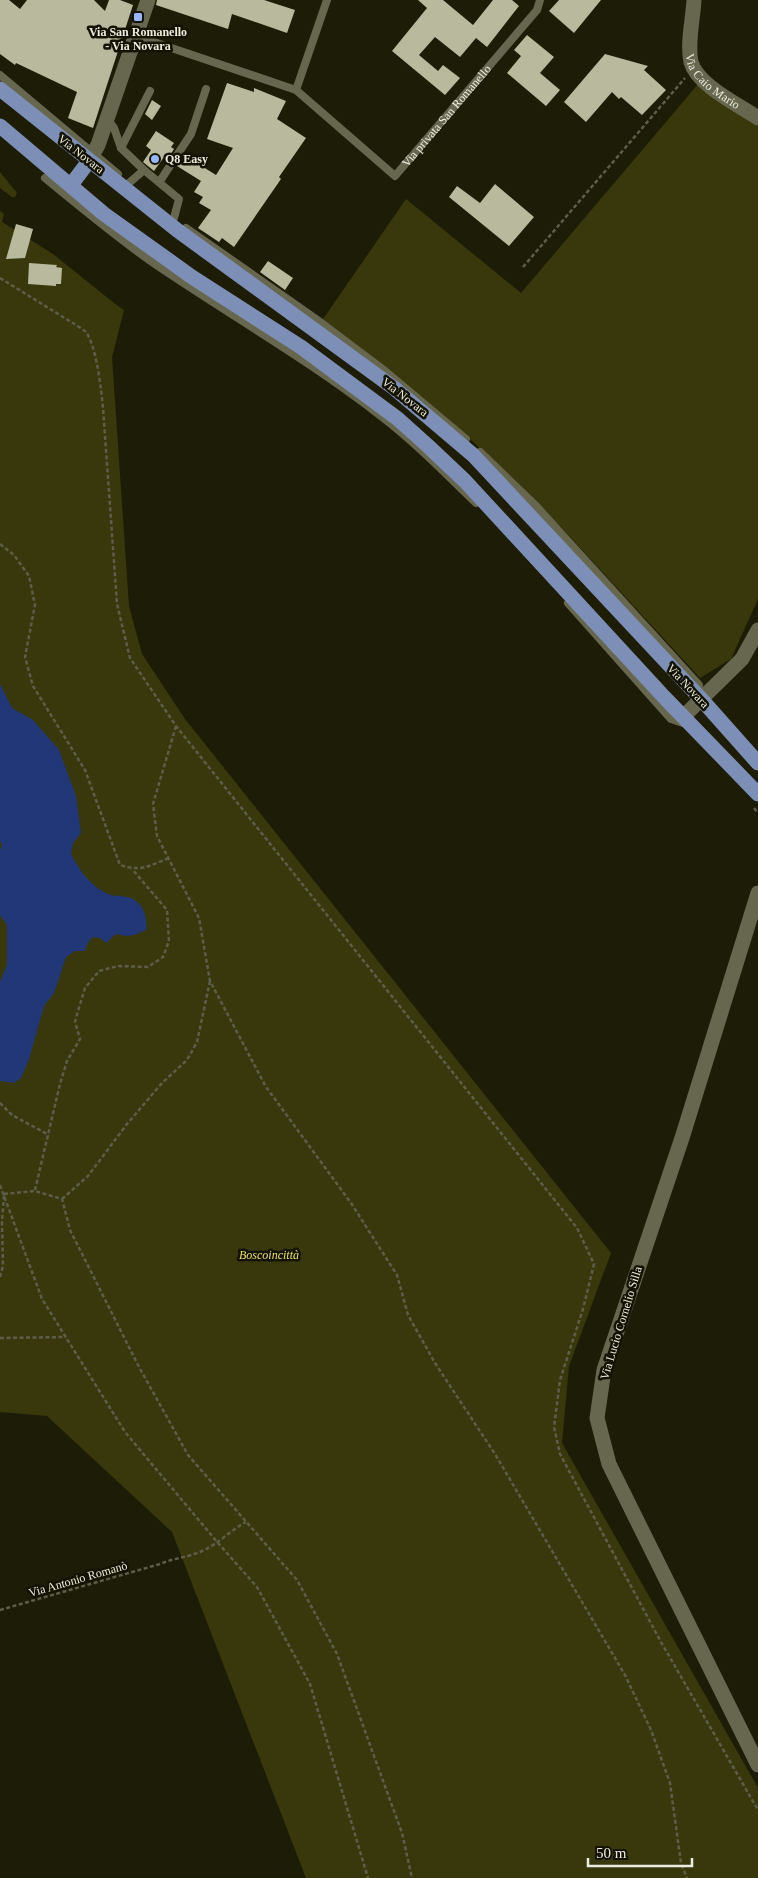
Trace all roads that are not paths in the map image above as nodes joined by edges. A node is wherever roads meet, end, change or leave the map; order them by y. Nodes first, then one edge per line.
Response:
1 (148, 0) edge
2 (327, 0) edge
3 (540, 0) edge
4 (694, 0) edge
5 (136, 36) junction
6 (0, 75) edge
7 (0, 89) edge
8 (206, 89) dead end
9 (296, 90) junction
10 (150, 91) dead end
11 (758, 118) edge
12 (108, 120) junction
13 (0, 126) edge
14 (0, 135) edge
15 (20, 143) junction
16 (121, 148) junction
17 (92, 157) junction
18 (144, 170) junction
19 (118, 174) dead end
20 (45, 178) dead end
21 (160, 181) junction
22 (130, 183) dead end
23 (71, 185) junction
24 (166, 217) junction
25 (758, 630) edge
26 (700, 698) junction
27 (688, 722) junction
28 (758, 763) edge
29 (758, 794) edge
30 (758, 893) edge
31 (758, 1765) edge

1 - 5 street
2 - 9 lane
3 - 9 lane, Via privata San Romanello
4 - 11 street, Via Caio Mario
5 - 9 lane, Via privata San Romanello
5 - 12 street
6 - 17 lane
7 - 17 main road, Via Novara
8 - 21 lane
10 - 16 lane
12 - 16 lane
12 - 17 street
13 - 15 main road, Via Novara
14 - 15 lane
15 - 23 main road, Via Novara
16 - 18 lane
17 - 19 lane
17 - 23 main road
17 - 24 main road, Via Novara
18 - 21 lane
18 - 22 lane
20 - 27 lane
21 - 24 lane
23 - 27 main road, Via Novara
24 - 26 main road, Via Novara
25 - 26 street
26 - 27 street
26 - 28 main road, Via Novara
27 - 29 main road, Via Novara
30 - 31 street, Via Lucio Cornelio Silla

